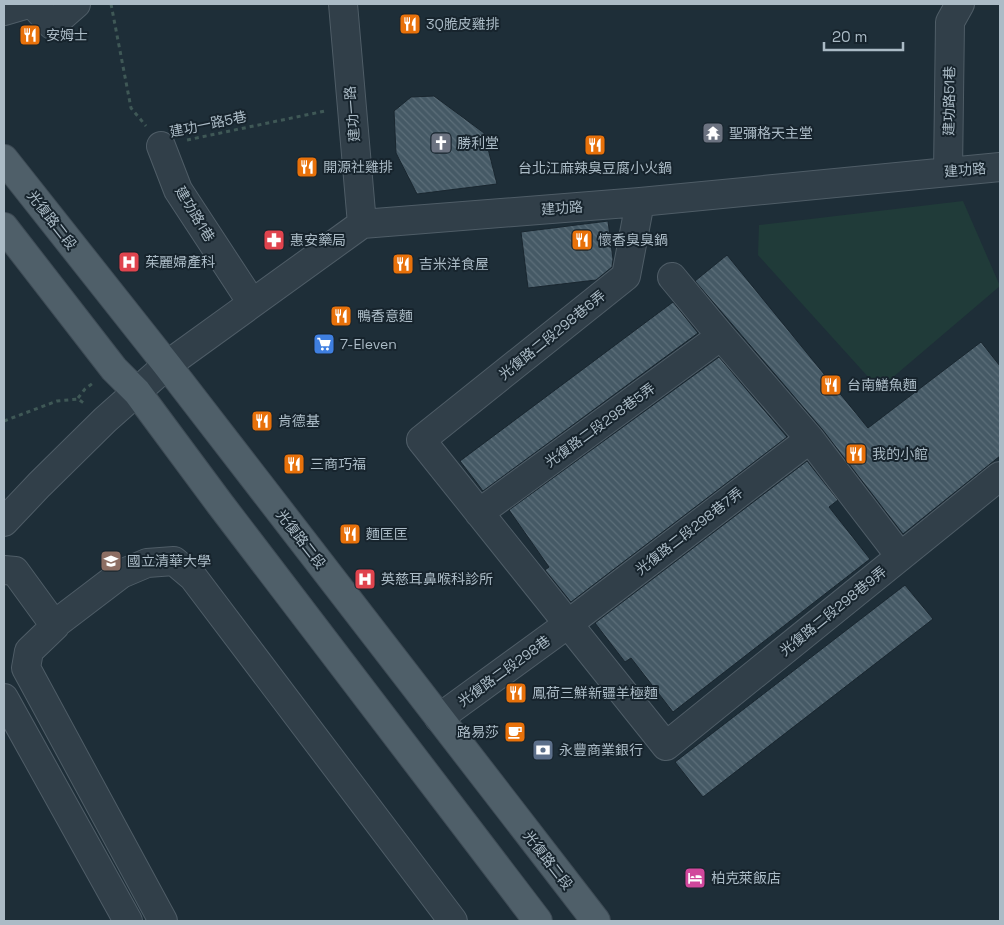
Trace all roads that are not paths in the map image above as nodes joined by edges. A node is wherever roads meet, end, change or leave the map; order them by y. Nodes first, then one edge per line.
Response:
1 (28, 4) edge
2 (32, 4) edge
3 (76, 4) edge
4 (343, 4) edge
5 (960, 4) edge
6 (4, 11) edge
7 (161, 146) road end
8 (4, 159) edge
9 (1000, 167) edge
10 (948, 172) junction
11 (640, 202) junction
12 (362, 224) junction
13 (4, 227) edge
14 (672, 277) dead end
15 (252, 303) junction
16 (720, 336) junction
17 (167, 365) junction
18 (137, 392) junction
19 (810, 439) junction
20 (1000, 476) edge
21 (479, 513) junction
22 (4, 522) edge
23 (900, 556) junction
24 (4, 570) edge
25 (568, 624) junction
26 (54, 625) junction
27 (4, 698) edge
28 (439, 718) junction
29 (128, 921) edge
30 (163, 921) edge
31 (453, 921) edge
32 (538, 921) edge
33 (596, 921) edge

1 - 6 street
2 - 3 street
4 - 12 street, 建功一路
5 - 10 street, 建功路51巷
7 - 15 street, 建功路1巷
8 - 17 main road, 光復路二段
9 - 10 street, 建功路
10 - 11 street, 建功路
11 - 12 street, 建功路
11 - 21 street, 光復路二段298巷6弄
12 - 15 street
13 - 18 main road
14 - 16 street
15 - 17 street
16 - 19 street
16 - 21 street, 光復路二段298巷5弄
17 - 18 street
17 - 28 main road, 光復路二段
18 - 22 street
18 - 32 main road
19 - 23 street
19 - 25 street, 光復路二段298巷7弄
20 - 23 street, 光復路二段298巷9弄
21 - 25 street
23 - 25 street, 光復路二段298巷9弄
24 - 26 street
25 - 28 street, 光復路二段298巷
26 - 30 street
26 - 31 street
27 - 29 street
28 - 33 main road, 光復路二段

